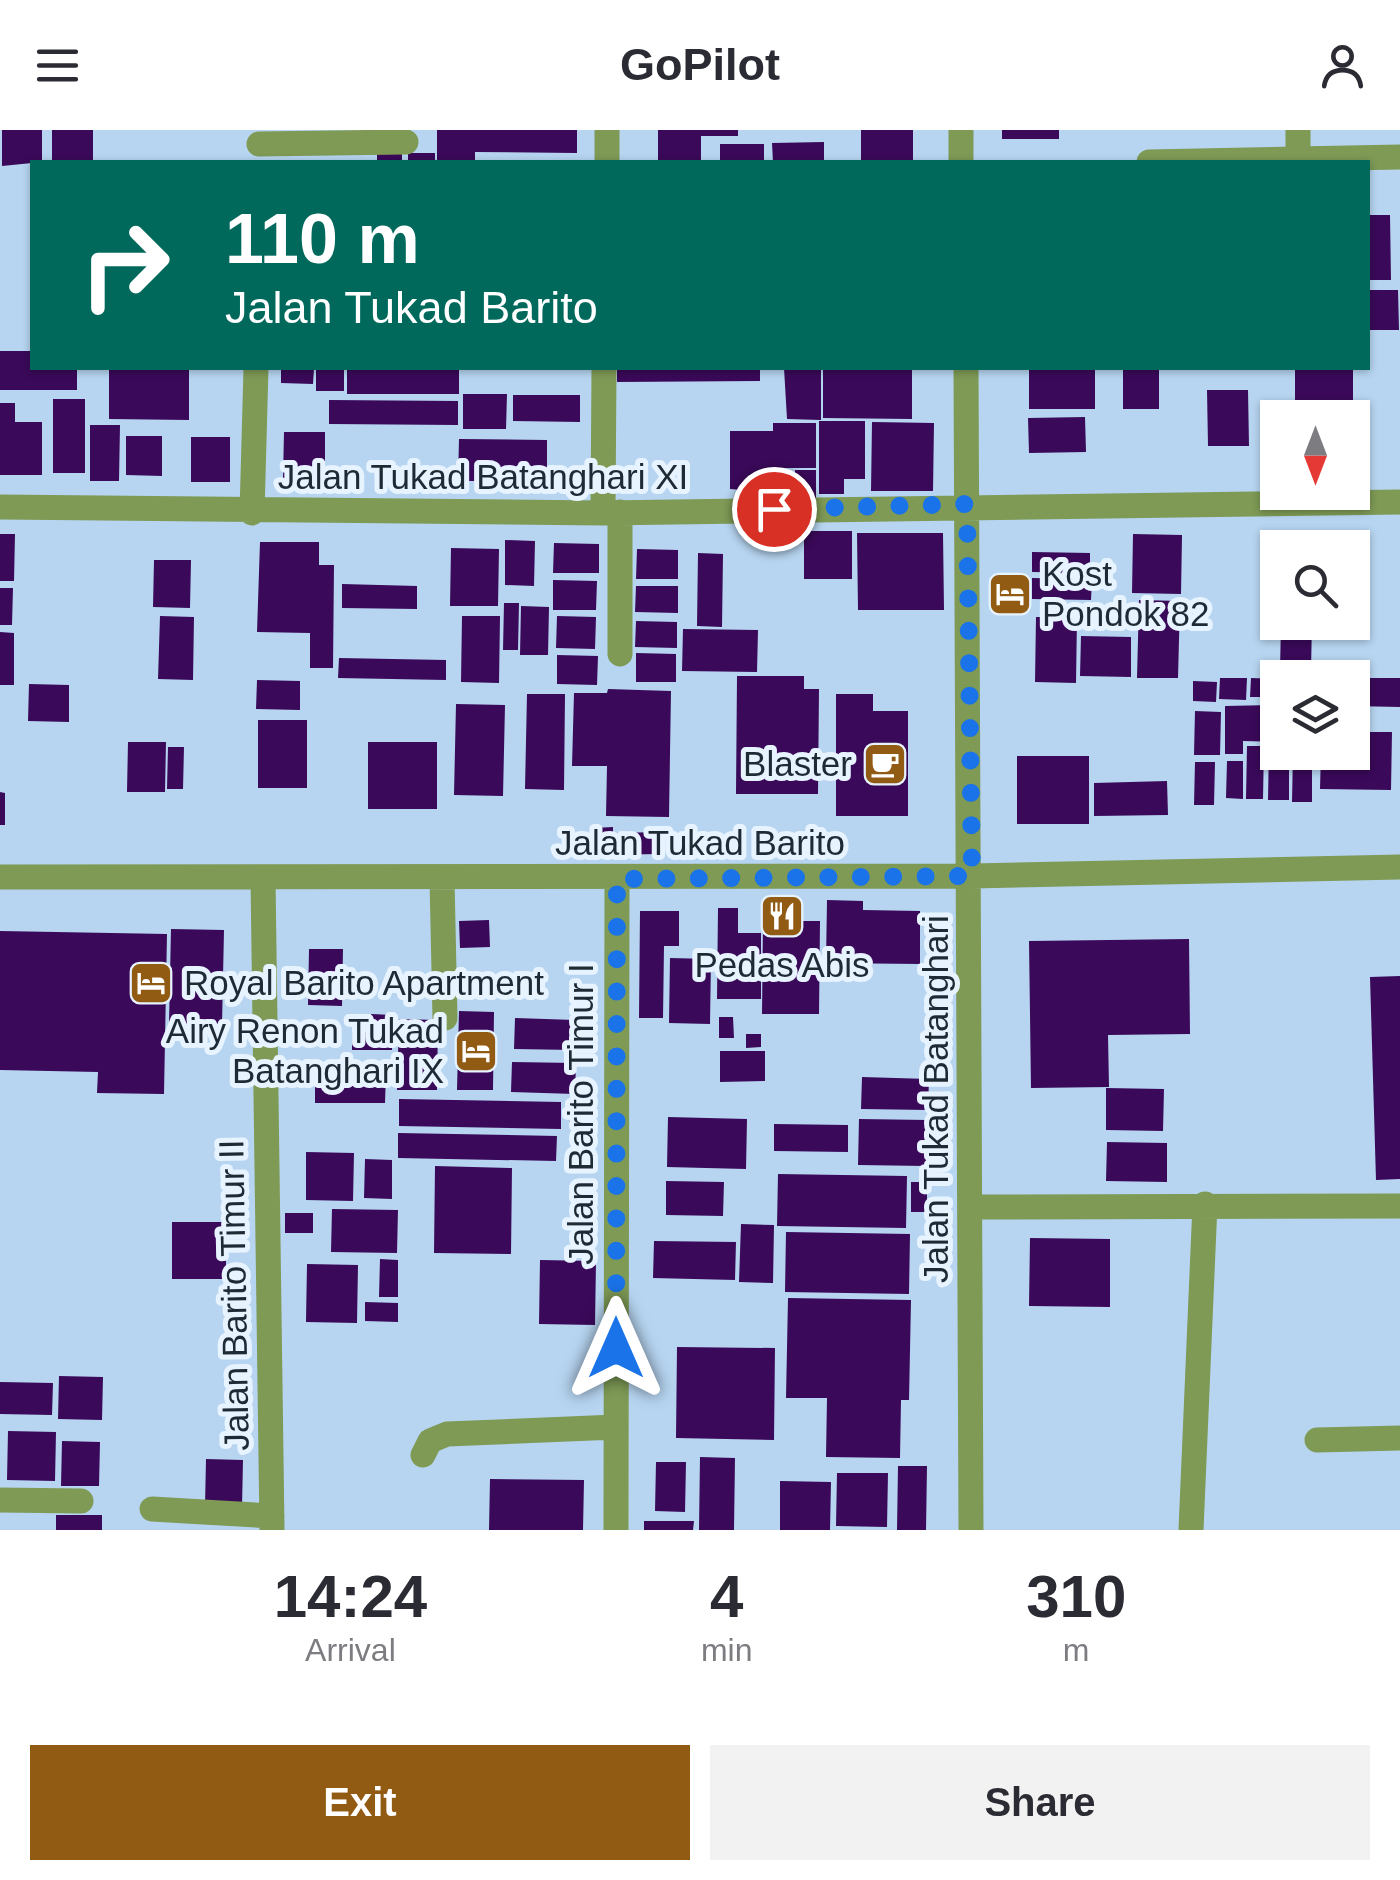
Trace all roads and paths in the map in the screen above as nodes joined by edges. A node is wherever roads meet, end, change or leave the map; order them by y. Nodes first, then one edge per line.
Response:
1 (607, 130) edge
2 (961, 130) edge
3 (1298, 130) edge
4 (406, 142) dead end
5 (259, 146) edge
6 (1400, 157) edge
7 (607, 160) edge
8 (961, 160) edge
9 (1298, 160) joint
10 (256, 370) edge
11 (604, 370) edge
12 (966, 370) edge
13 (1400, 502) edge
14 (967, 504) junction
15 (0, 507) edge
16 (611, 512) junction
17 (252, 513) junction
18 (620, 654) dead end
19 (1400, 867) edge
20 (972, 876) junction
21 (0, 877) edge
22 (262, 878) junction
23 (442, 879) junction
24 (617, 879) junction
25 (444, 1018) dead end
26 (1206, 1204) junction
27 (1400, 1206) edge
28 (972, 1207) junction
29 (616, 1427) junction
30 (1400, 1438) edge
31 (1317, 1440) dead end
32 (423, 1456) dead end
33 (0, 1500) edge
34 (80, 1501) dead end
35 (152, 1508) dead end
36 (272, 1523) edge
37 (616, 1530) edge
38 (972, 1530) edge
39 (1191, 1530) edge

1 - 7 street
2 - 8 street
3 - 9 street
4 - 5 street
6 - 9 street
10 - 17 street
11 - 16 street
12 - 14 street, Jalan Tukad Batanghari
13 - 14 street, Jalan Tukad Batanghari XI
14 - 16 street, Jalan Tukad Batanghari XI
14 - 20 street, Jalan Tukad Batanghari
15 - 17 street, Jalan Tukad Batanghari XI
16 - 17 street, Jalan Tukad Batanghari XI
16 - 18 street
19 - 20 street, Jalan Tukad Barito
20 - 24 street, Jalan Tukad Barito
20 - 28 street, Jalan Tukad Batanghari
21 - 22 street, Jalan Tukad Barito
22 - 23 street, Jalan Tukad Barito
22 - 36 street, Jalan Barito Timur II
23 - 24 street, Jalan Tukad Barito
23 - 25 street
24 - 29 street, Jalan Barito Timur I
26 - 27 street
26 - 28 street
26 - 39 street
28 - 38 street, Jalan Tukad Batanghari
29 - 32 street
29 - 37 street, Jalan Barito Timur I
30 - 31 street
33 - 34 street
35 - 36 street

